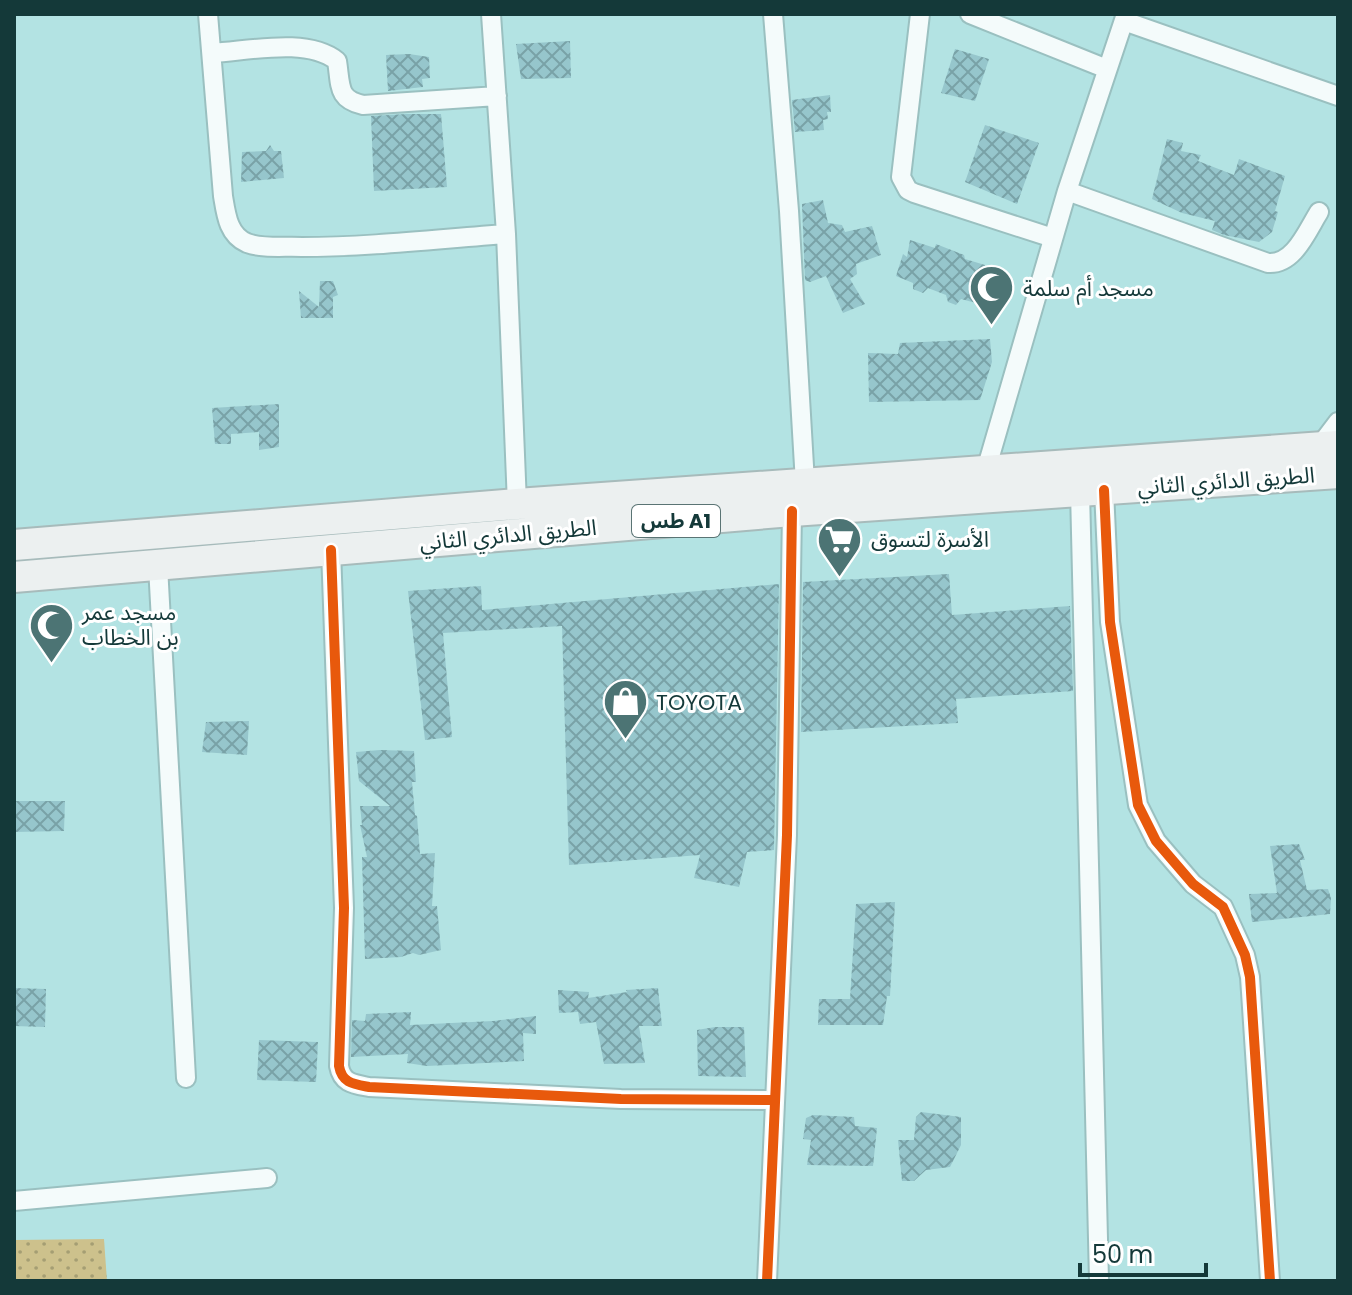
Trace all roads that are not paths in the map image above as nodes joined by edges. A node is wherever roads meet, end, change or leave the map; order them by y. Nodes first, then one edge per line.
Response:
1 (208, 14) edge
2 (491, 14) edge
3 (773, 14) edge
4 (920, 14) edge
5 (970, 14) edge
6 (1125, 17) edge
7 (212, 53) junction
8 (1107, 69) junction
9 (497, 96) junction
10 (1338, 96) edge
11 (1067, 191) junction
12 (1319, 212) dead end
13 (506, 234) junction
14 (1053, 238) junction
15 (1338, 422) edge
16 (1328, 447) edge
17 (986, 470) junction
18 (1338, 473) edge
19 (805, 483) junction
20 (1092, 490) junction
21 (517, 504) junction
22 (792, 511) junction
23 (14, 545) edge
24 (331, 550) junction
25 (158, 566) junction
26 (14, 577) edge
27 (186, 1078) dead end
28 (775, 1100) junction
29 (267, 1178) dead end
30 (14, 1201) edge
31 (767, 1281) edge
32 (1099, 1281) edge
33 (1270, 1281) edge

1 - 7 street
2 - 9 street
3 - 19 street
4 - 14 street
5 - 8 street
6 - 8 street
6 - 10 street
7 - 9 street
7 - 13 street
8 - 11 street
9 - 13 street
11 - 12 street
11 - 14 street
13 - 21 street
14 - 17 street
15 - 16 street
16 - 17 highway, الطريق الدائري الثاني / طس A1
17 - 19 highway, الطريق الدائري الثاني / طس A1
18 - 20 highway, الطريق الدائري الثاني / طس A1
19 - 21 highway, الطريق الدائري الثاني / طس A1
20 - 22 highway, الطريق الدائري الثاني / طس A1
20 - 32 street
20 - 33 street
21 - 23 highway, الطريق الدائري الثاني / طس A1
22 - 24 highway, الطريق الدائري الثاني / طس A1
22 - 28 street
24 - 25 highway, الطريق الدائري الثاني / طس A1
24 - 28 street
25 - 26 highway, الطريق الدائري الثاني / طس A1
25 - 27 street
28 - 31 street
29 - 30 street

